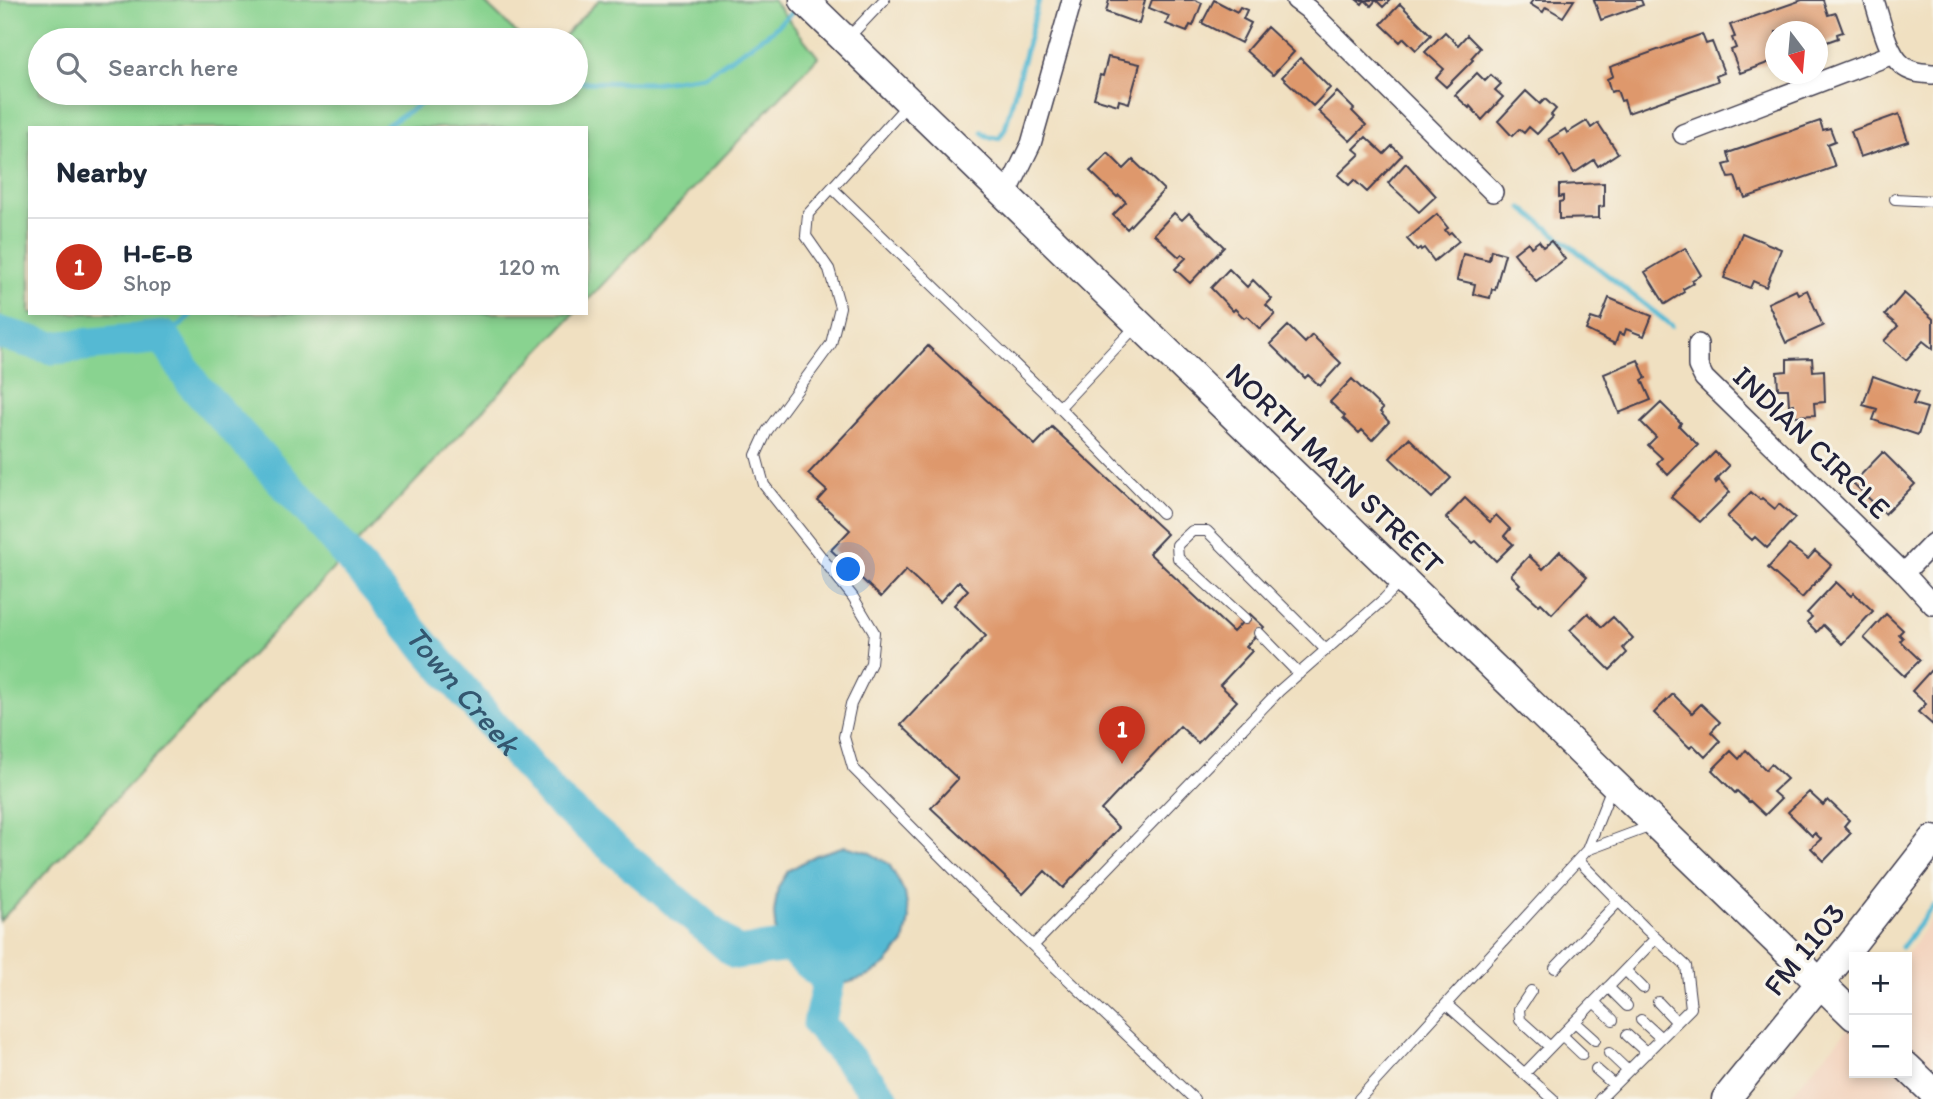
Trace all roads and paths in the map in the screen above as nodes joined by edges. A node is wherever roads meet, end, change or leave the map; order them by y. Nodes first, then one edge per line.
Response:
1 (804, 0) edge
2 (884, 0) edge
3 (1072, 0) edge
4 (1296, 0) edge
5 (1874, 0) edge
6 (846, 41) junction
7 (1893, 54) junction
8 (1933, 74) edge
9 (909, 102) junction
10 (1683, 134) dead end
11 (832, 188) junction
12 (1493, 192) dead end
13 (1005, 194) junction
14 (1895, 199) dead end
15 (1933, 201) edge
16 (1138, 323) junction
17 (1698, 344) dead end
18 (1059, 408) junction
19 (1163, 513) dead end
20 (1933, 543) edge
21 (1903, 573) junction
22 (1402, 579) junction
23 (1933, 605) edge
24 (1245, 619) dead end
25 (1259, 633) dead end
26 (1326, 650) junction
27 (1299, 674) junction
28 (1613, 783) junction
29 (1656, 825) junction
30 (1933, 840) edge
31 (1587, 850) junction
32 (1578, 860) junction
33 (1619, 901) junction
34 (1656, 938) junction
35 (1033, 946) junction
36 (1555, 968) dead end
37 (1625, 970) junction
38 (1820, 984) junction
39 (1608, 987) junction
40 (1643, 988) dead end
41 (1531, 991) dead end
42 (1594, 1002) junction
43 (1658, 1002) dead end
44 (1447, 1004) junction
45 (1627, 1006) dead end
46 (1853, 1015) edge
47 (1613, 1020) dead end
48 (1641, 1020) dead end
49 (1574, 1022) junction
50 (1677, 1022) junction
51 (1562, 1035) junction
52 (1627, 1035) dead end
53 (1661, 1038) junction
54 (1595, 1041) dead end
55 (1550, 1048) junction
56 (1647, 1052) junction
57 (1582, 1054) dead end
58 (1609, 1054) dead end
59 (1596, 1069) dead end
60 (1628, 1071) junction
61 (1912, 1072) edge
62 (1524, 1073) junction
63 (1614, 1085) junction
64 (1933, 1092) edge
65 (1194, 1099) edge
66 (1359, 1099) edge
67 (1552, 1099) edge
68 (1600, 1099) edge
69 (1726, 1099) edge

1 - 6 street, NORTH MAIN STREET
2 - 6 lane
3 - 13 street
4 - 12 street
5 - 7 street
6 - 9 street, NORTH MAIN STREET
7 - 8 street
7 - 10 street
9 - 11 lane
9 - 13 street, NORTH MAIN STREET
11 - 18 lane
11 - 35 lane
13 - 16 street, NORTH MAIN STREET
14 - 15 lane
16 - 18 lane
16 - 22 street, NORTH MAIN STREET
17 - 21 street, INDIAN CIRCLE
18 - 19 lane
20 - 21 street
21 - 23 street, INDIAN CIRCLE
22 - 26 lane
22 - 28 street, NORTH MAIN STREET
24 - 26 lane
25 - 27 lane
26 - 27 lane
27 - 35 lane
28 - 29 street, NORTH MAIN STREET
28 - 31 lane
29 - 31 lane
29 - 38 street, NORTH MAIN STREET
30 - 38 street, FM 1103 / FM 1103
31 - 32 lane
32 - 33 lane
32 - 44 lane
33 - 34 lane
33 - 36 lane
34 - 37 lane
34 - 50 lane
35 - 65 lane
37 - 39 lane
37 - 40 lane
38 - 46 street, NORTH MAIN STREET
38 - 69 street, FM 1103 / FM 1103
39 - 42 lane
39 - 45 lane
41 - 55 lane
42 - 47 lane
42 - 49 lane
43 - 50 lane
44 - 62 lane
44 - 66 lane
48 - 53 lane
49 - 51 lane
49 - 54 lane
50 - 53 lane
51 - 55 lane
51 - 57 lane
52 - 56 lane
53 - 56 lane
55 - 62 lane
56 - 60 lane
58 - 60 lane
59 - 63 lane
60 - 63 lane
61 - 64 street
62 - 67 lane
63 - 68 lane

